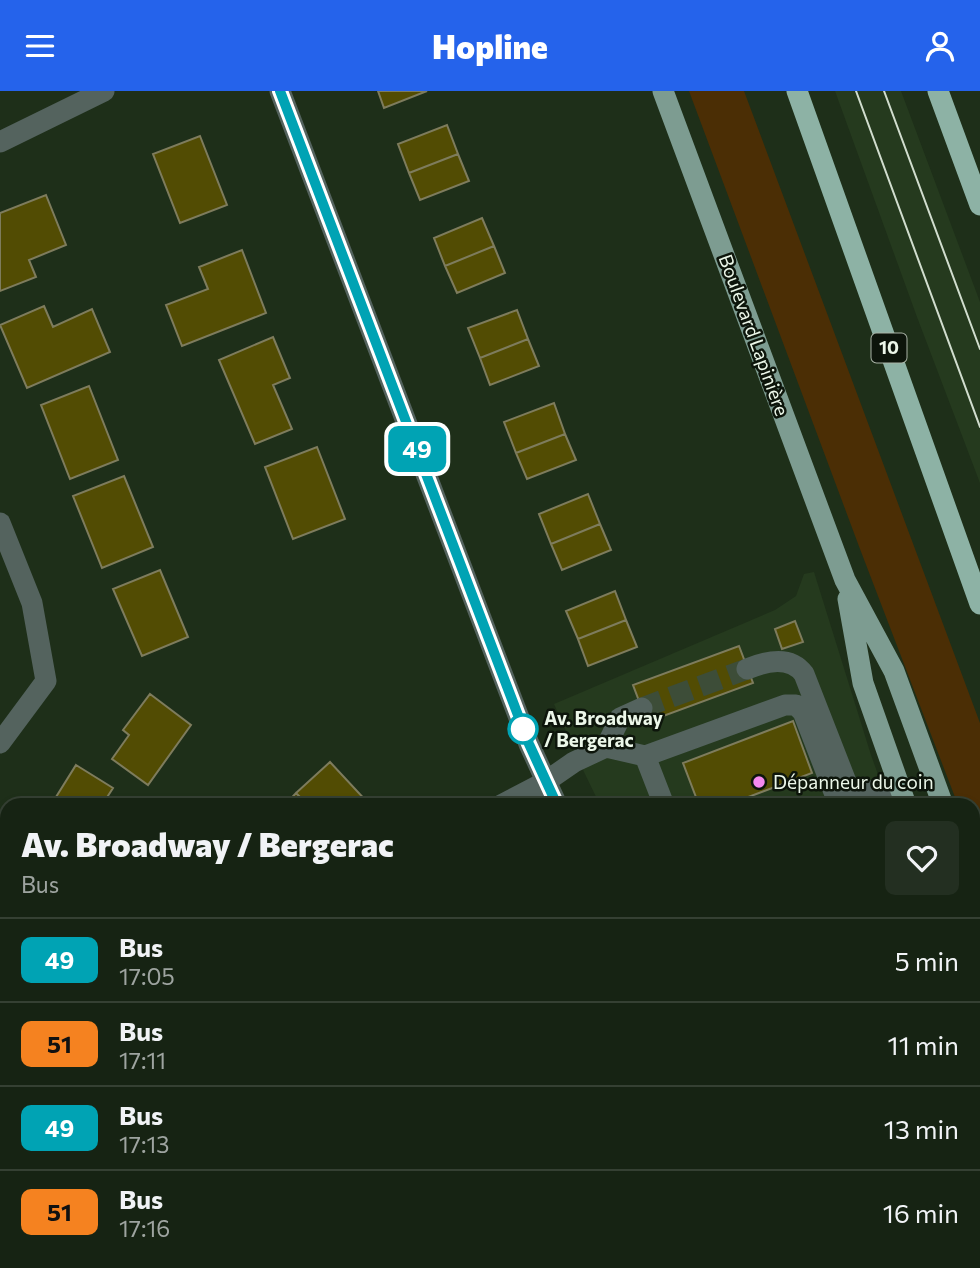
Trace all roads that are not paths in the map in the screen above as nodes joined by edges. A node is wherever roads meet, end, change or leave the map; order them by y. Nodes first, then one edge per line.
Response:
1 (104, 91) edge
2 (280, 91) edge
3 (663, 91) edge
4 (797, 91) edge
5 (938, 91) edge
6 (0, 142) edge
7 (980, 205) edge
8 (0, 523) edge
9 (845, 580) junction
10 (980, 604) edge
11 (747, 669) tunnel mouth
12 (642, 708) tunnel mouth
13 (0, 743) edge
14 (606, 747) junction
15 (645, 756) junction
16 (545, 782) junction
17 (898, 783) junction
18 (514, 798) edge
19 (553, 798) edge
20 (661, 798) edge
21 (843, 798) edge
22 (844, 798) edge
23 (856, 798) edge
24 (903, 798) edge
25 (940, 798) edge

1 - 6 street
2 - 16 street
3 - 9 main road, Boulevard Lapinière
4 - 10 highway, 10
5 - 7 highway
8 - 13 street
9 - 17 main road, Boulevard Lapinière
9 - 25 main road, Boulevard Lapinière
11 - 22 street
12 - 14 street
14 - 15 street
14 - 16 street
15 - 20 street
15 - 21 street
16 - 18 street
16 - 19 street
17 - 23 street
17 - 24 main road, Boulevard Lapinière

